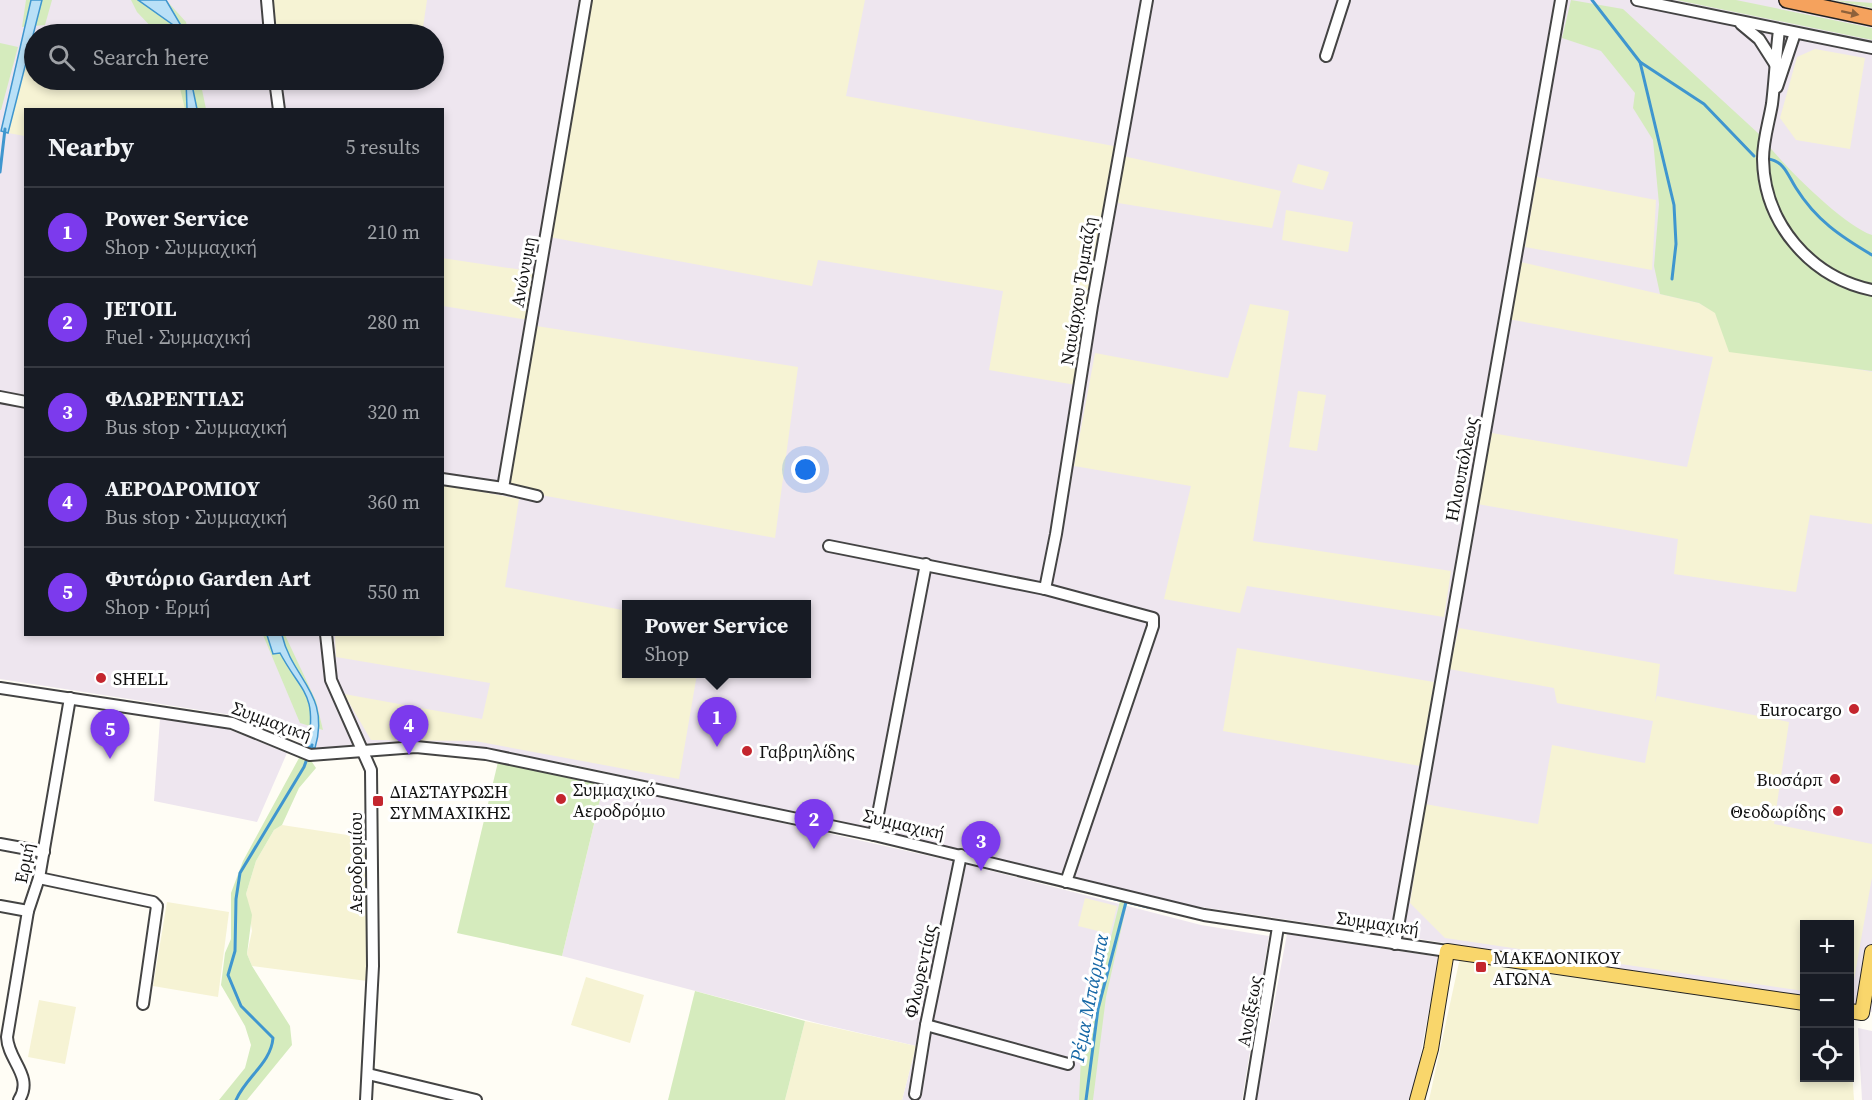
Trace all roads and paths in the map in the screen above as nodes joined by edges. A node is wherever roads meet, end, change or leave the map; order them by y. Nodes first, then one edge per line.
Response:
1 (267, 0) edge
2 (586, 0) edge
3 (1147, 0) edge
4 (1344, 0) edge
5 (1561, 0) edge
6 (1637, 0) edge
7 (1787, 0) edge
8 (1872, 18) edge
9 (1738, 22) junction
10 (269, 24) edge
11 (1779, 30) junction
12 (1795, 33) junction
13 (1872, 48) edge
14 (1326, 56) dead end
15 (1775, 64) junction
16 (276, 90) edge
17 (1772, 102) junction
18 (279, 108) edge
19 (1872, 290) edge
20 (0, 397) edge
21 (24, 402) edge
22 (444, 479) edge
23 (503, 488) junction
24 (537, 496) dead end
25 (829, 546) dead end
26 (926, 564) junction
27 (1045, 589) junction
28 (326, 636) edge
29 (0, 688) edge
30 (69, 698) junction
31 (363, 750) junction
32 (873, 835) junction
33 (0, 844) edge
34 (44, 852) junction
35 (961, 855) junction
36 (39, 878) junction
37 (1066, 882) junction
38 (0, 906) edge
39 (28, 910) junction
40 (1278, 927) junction
41 (1395, 944) junction
42 (1447, 951) junction
43 (1872, 952) edge
44 (1800, 1002) edge
45 (143, 1004) dead end
46 (1861, 1013) edge
47 (926, 1025) junction
48 (1068, 1064) dead end
49 (368, 1074) junction
50 (915, 1094) dead end
51 (19, 1100) edge
52 (366, 1100) edge
53 (476, 1100) edge
54 (1250, 1100) edge
55 (1417, 1100) edge

1 - 10 street
2 - 23 street, Ανώνυμη
3 - 27 street, Ναυάρχου Τομπάζη
4 - 14 street
5 - 41 street, Ηλιουπόλεως
6 - 9 street
7 -> 8 highway
9 - 11 street
9 - 15 street
11 - 12 street
11 - 15 street
12 - 13 street
12 - 17 street
15 - 17 street
16 - 18 street
17 - 19 street
20 - 21 street
22 - 23 street
23 - 24 street
25 - 26 street
26 - 27 street
26 - 32 street
27 - 37 street
28 - 31 street, Αεροδρομίου
29 - 30 street, Συμμαχική
30 - 31 street, Συμμαχική
30 - 34 street, Ερμή
31 - 32 street, Συμμαχική
31 - 49 street, Αεροδρομίου
32 - 35 street, Συμμαχική
33 - 34 street
34 - 36 street, Ερμή
35 - 37 street, Συμμαχική
35 - 47 street, Φλωρεντίας
36 - 39 street, Ερμή
36 - 45 street
37 - 40 street, Συμμαχική
38 - 39 street
39 - 51 street, Ερμή
40 - 41 street, Συμμαχική
40 - 54 street, Ανοίξεως
41 - 42 street, Συμμαχική
42 - 44 main road, Συμμαχική
42 - 55 main road
43 - 46 main road
47 - 48 street
47 - 50 street, Φλωρεντίας
49 - 52 street, Αεροδρομίου
49 - 53 street

